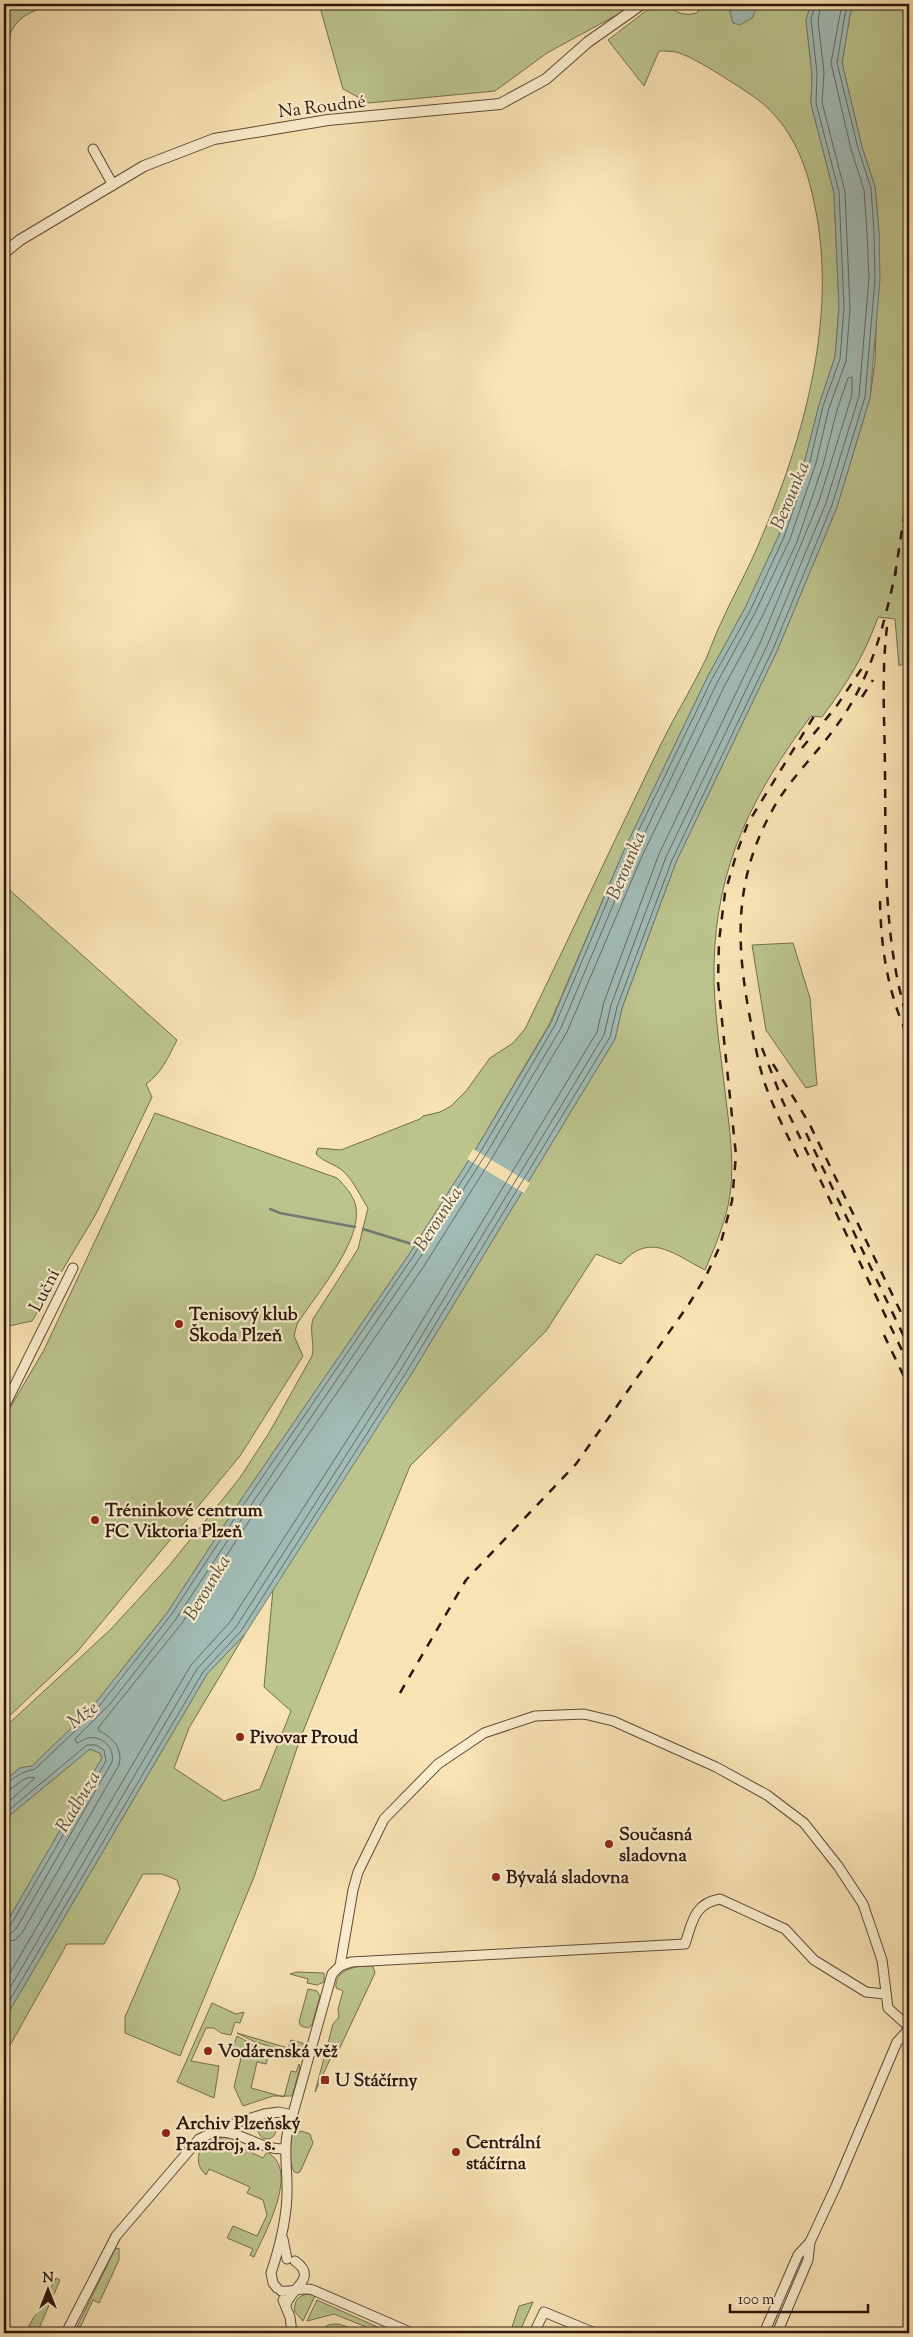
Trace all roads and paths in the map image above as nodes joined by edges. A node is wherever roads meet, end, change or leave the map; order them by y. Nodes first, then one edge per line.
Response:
1 (642, 4) edge
2 (93, 149) dead end
3 (113, 185) junction
4 (4, 253) edge
5 (73, 1268) dead end
6 (4, 1407) edge
7 (340, 1966) junction
8 (885, 1994) junction
9 (909, 2028) edge
10 (292, 2115) junction
11 (214, 2132) junction
12 (285, 2149) junction
13 (283, 2226) junction
14 (810, 2242) junction
15 (291, 2259) junction
16 (273, 2268) junction
17 (304, 2277) junction
18 (313, 2290) junction
19 (279, 2291) junction
20 (295, 2291) junction
21 (286, 2306) junction
22 (66, 2333) edge
23 (292, 2333) edge
24 (412, 2333) edge
25 (534, 2333) edge
26 (595, 2333) edge
27 (764, 2333) edge
28 (777, 2333) edge

1 - 3 street, Na Roudné
2 - 3 street
3 - 4 street, Na Roudné
5 - 6 street, Luční
7 - 8 street
7 - 8 street
7 - 10 street
8 - 9 street
9 - 14 street
10 - 11 street
10 - 12 street
11 - 12 street
11 - 22 street
12 - 13 street
13 - 15 street
13 - 16 street
14 - 27 street
14 - 28 street
15 - 16 street
15 - 17 street
16 - 19 street
17 - 18 street
17 - 20 street
18 - 20 street
18 - 24 street
19 - 20 street
19 - 21 street
20 - 21 street
21 - 23 street
25 - 26 street

